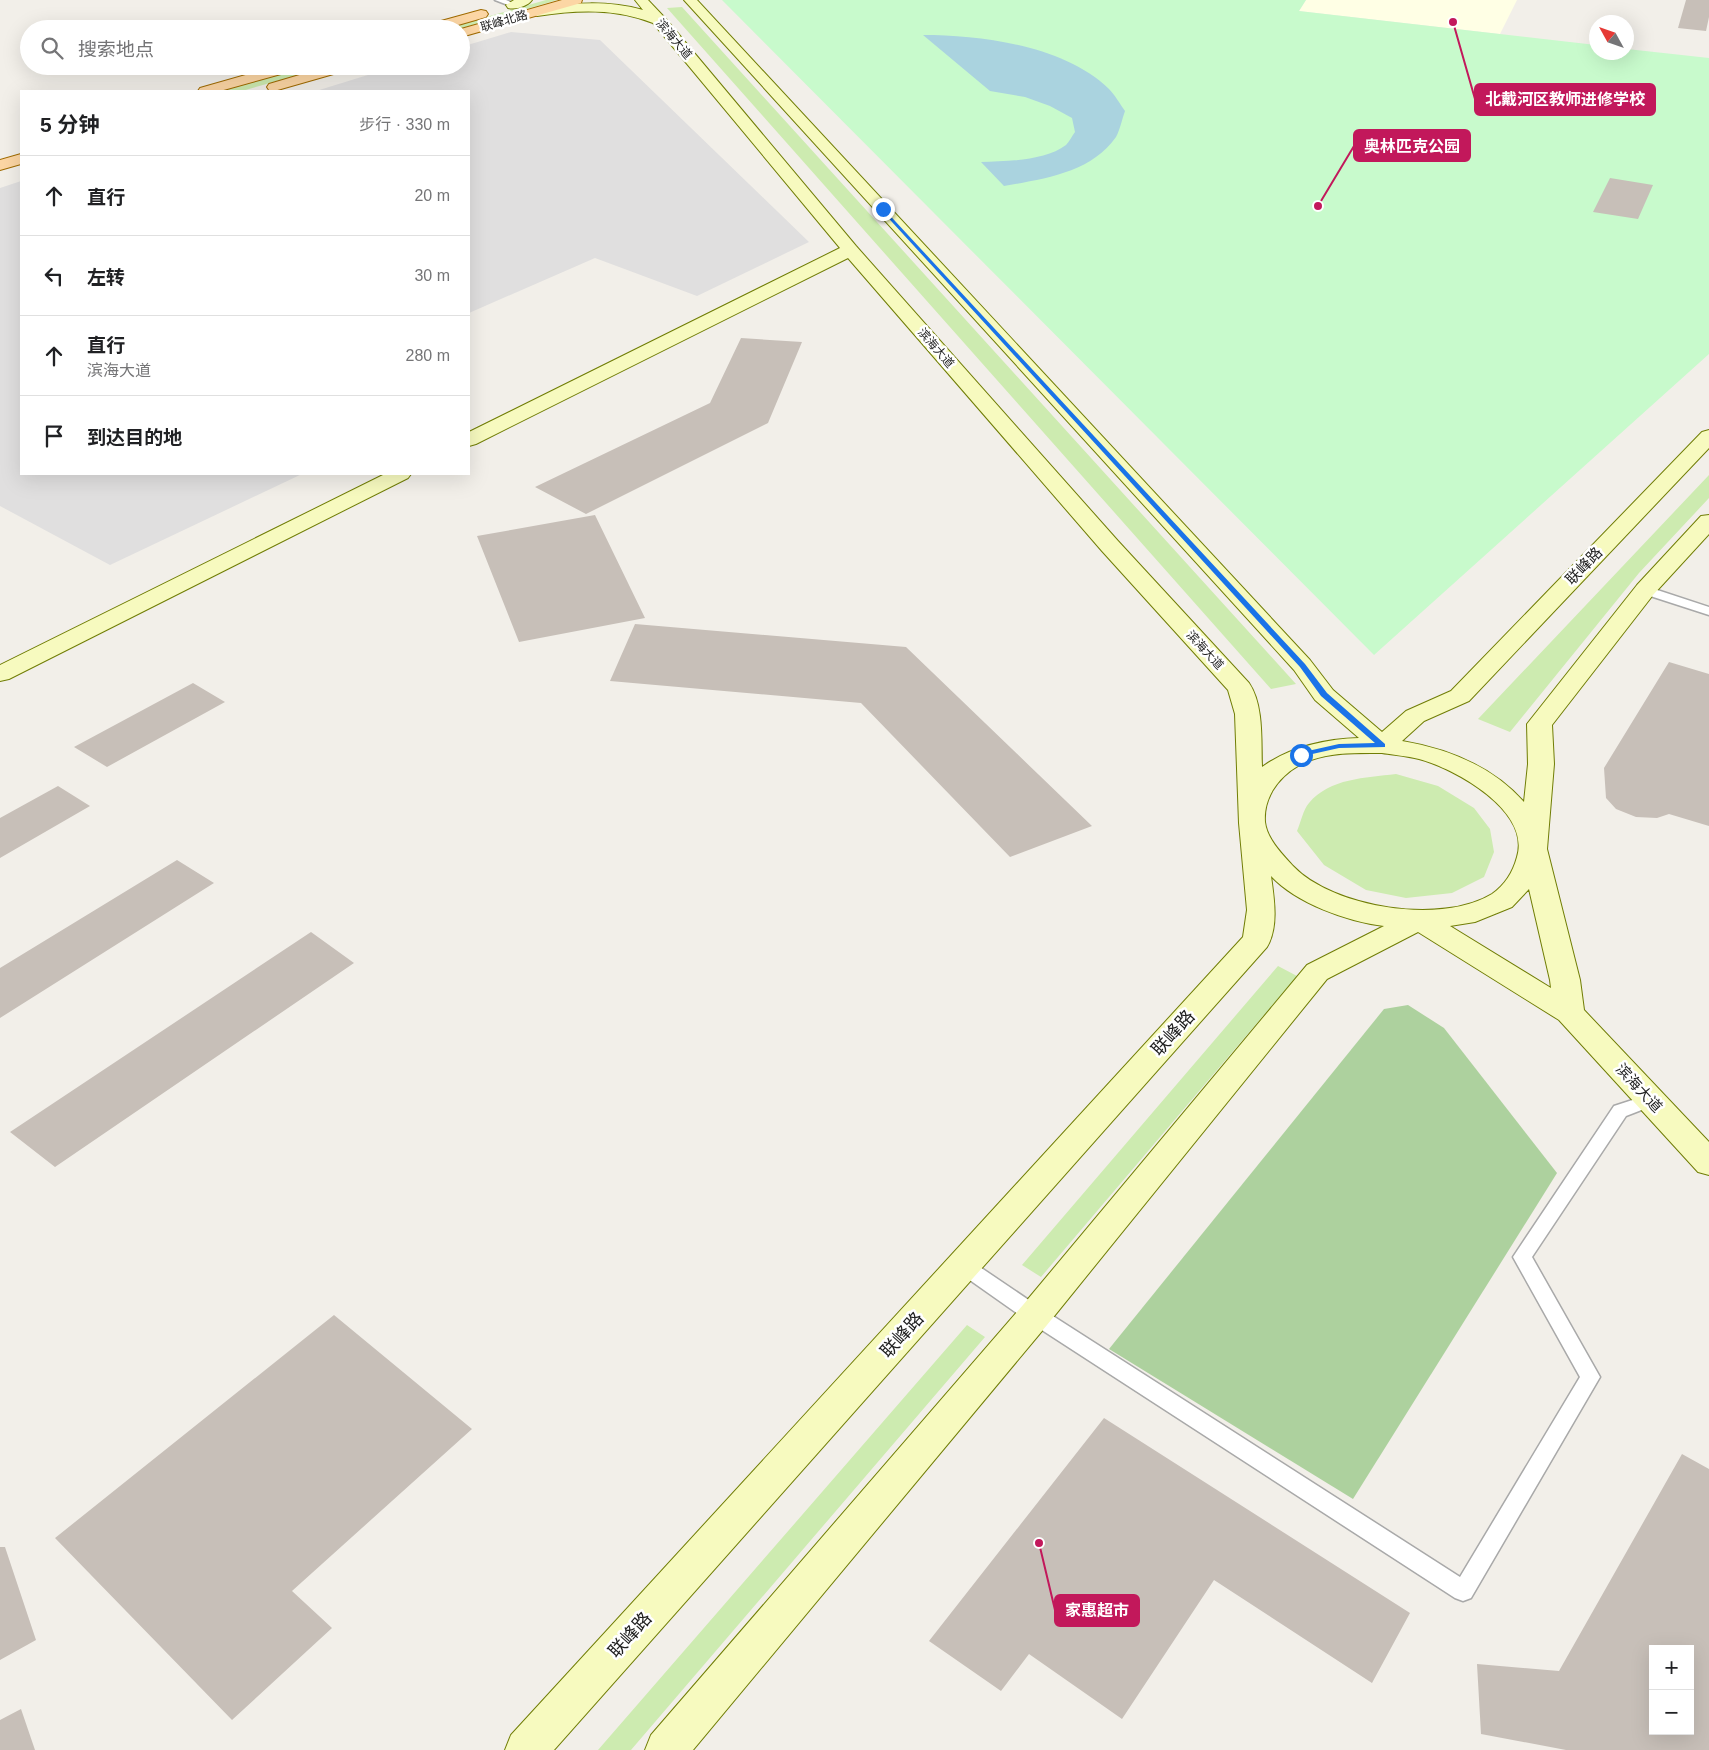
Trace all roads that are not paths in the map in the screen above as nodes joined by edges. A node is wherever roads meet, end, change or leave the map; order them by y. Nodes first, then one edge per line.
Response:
1 (499, 0) edge
2 (576, 0) edge
3 (641, 0) edge
4 (690, 0) edge
5 (523, 2) edge
6 (537, 12) junction
7 (460, 20) edge
8 (660, 22) junction
9 (470, 31) edge
10 (262, 75) edge
11 (315, 75) edge
12 (209, 90) edge
13 (262, 90) edge
14 (20, 159) edge
15 (0, 165) edge
16 (850, 250) junction
17 (1709, 436) edge
18 (470, 440) edge
19 (399, 475) edge
20 (1709, 522) edge
21 (1646, 590) junction
22 (1709, 611) edge
23 (0, 674) edge
24 (1382, 745) junction
25 (1252, 822) junction
26 (1533, 849) junction
27 (1419, 920) junction
28 (1570, 1013) junction
29 (1650, 1100) junction
30 (1709, 1163) edge
31 (964, 1266) junction
32 (1035, 1315) junction
33 (526, 1750) edge
34 (666, 1750) edge

1 - 5 lane
2 - 6 main road, 联峰北路
3 - 8 main road, 滨海大道
4 - 24 main road
5 - 7 main road, 联峰北路
6 - 8 main road
6 - 9 main road, 联峰北路
8 - 16 main road, 滨海大道
10 - 12 main road
11 - 13 main road
14 - 15 main road
16 - 18 main road
16 - 25 main road, 滨海大道
17 - 24 main road, 联峰路
19 - 23 main road
20 - 21 main road
21 - 22 lane
21 - 26 main road
24 - 25 main road
24 - 26 main road
25 - 27 main road
25 - 31 main road, 联峰路
26 - 27 main road
26 - 28 main road
27 - 28 main road, 滨海大道
27 - 32 main road
28 - 29 main road, 滨海大道
29 - 30 main road, 滨海大道
29 - 32 lane
31 - 32 lane
31 - 33 main road, 联峰路
32 - 34 main road

